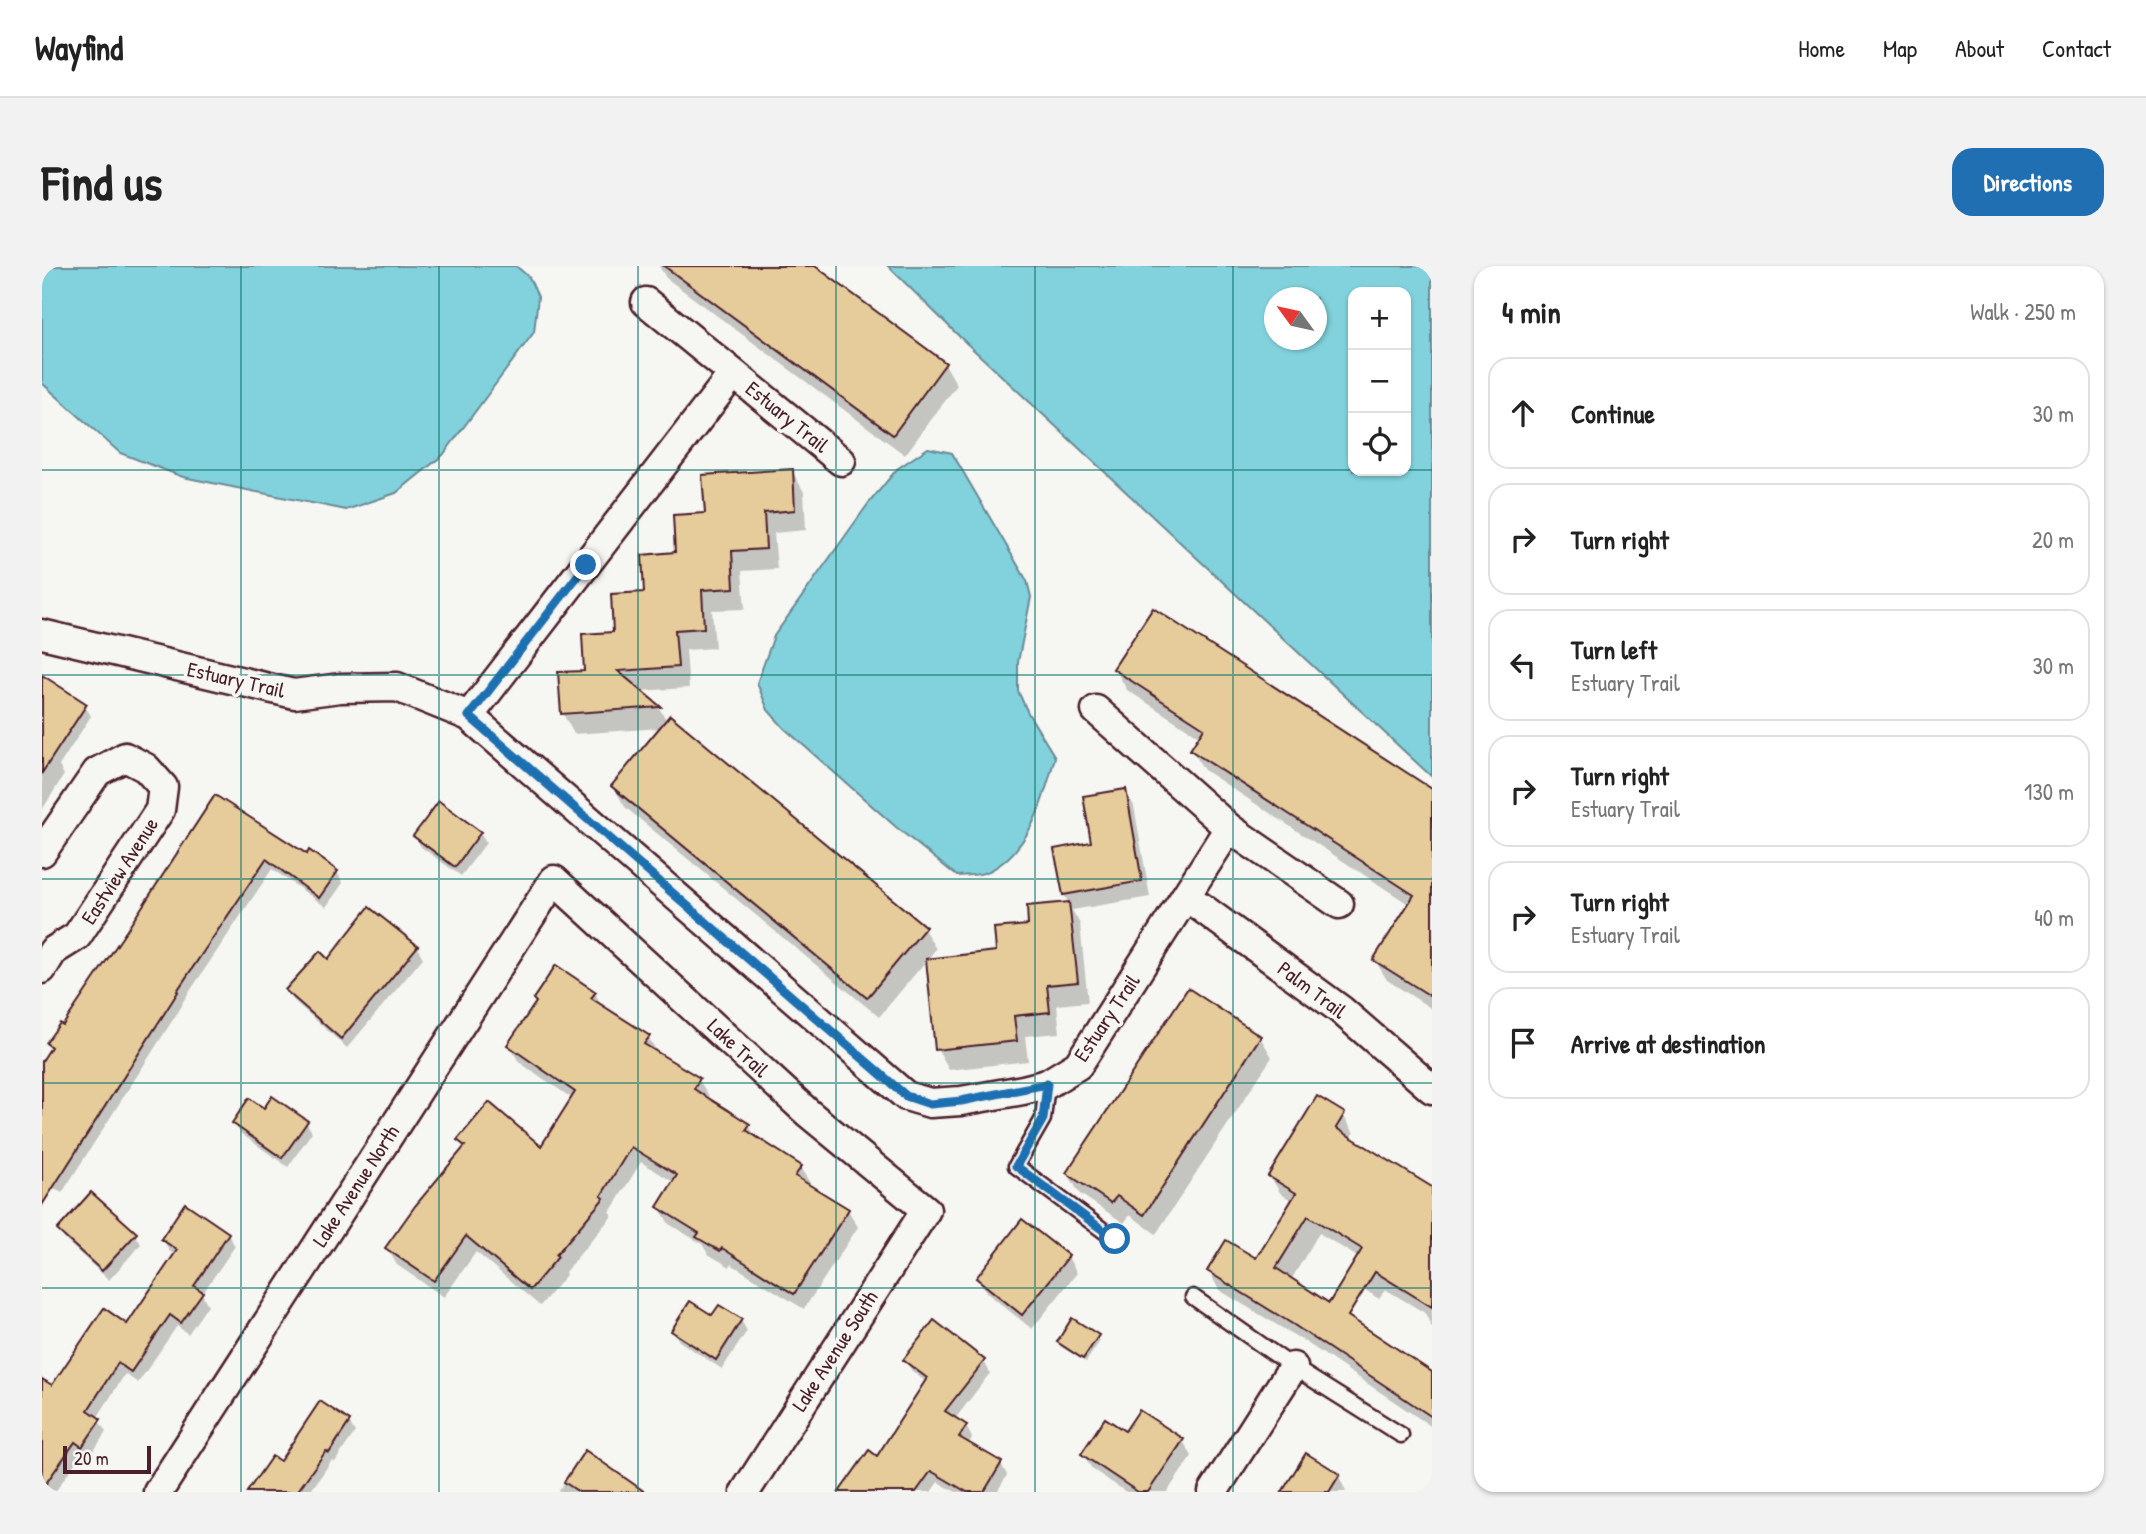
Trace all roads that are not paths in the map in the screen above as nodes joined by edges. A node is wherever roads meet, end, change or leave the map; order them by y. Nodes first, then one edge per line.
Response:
1 (646, 302) dead end
2 (733, 374) junction
3 (841, 461) dead end
4 (42, 634) edge
5 (1096, 710) dead end
6 (469, 716) junction
7 (1229, 828) junction
8 (42, 852) edge
9 (554, 880) joint
10 (1186, 897) junction
11 (1339, 904) dead end
12 (46, 954) edge
13 (1047, 1084) junction
14 (1432, 1089) edge
15 (926, 1210) joint
16 (1115, 1239) dead end
17 (1193, 1297) dead end
18 (1293, 1367) junction
19 (1401, 1435) dead end
20 (158, 1492) edge
21 (745, 1492) edge
22 (1213, 1492) edge

1 - 2 street, Estuary Trail
2 - 3 street, Estuary Trail
2 - 6 street, Estuary Trail
4 - 6 street, Estuary Trail
5 - 7 street
6 - 13 street, Estuary Trail
7 - 10 street, Estuary Trail
7 - 11 street
8 - 12 street, Eastview Avenue
9 - 15 street, Lake Trail
9 - 20 street, Lake Avenue North
10 - 13 street, Estuary Trail
10 - 14 street, Palm Trail
13 - 16 lane
15 - 21 street, Lake Avenue South
17 - 18 lane
18 - 19 lane
18 - 22 street

